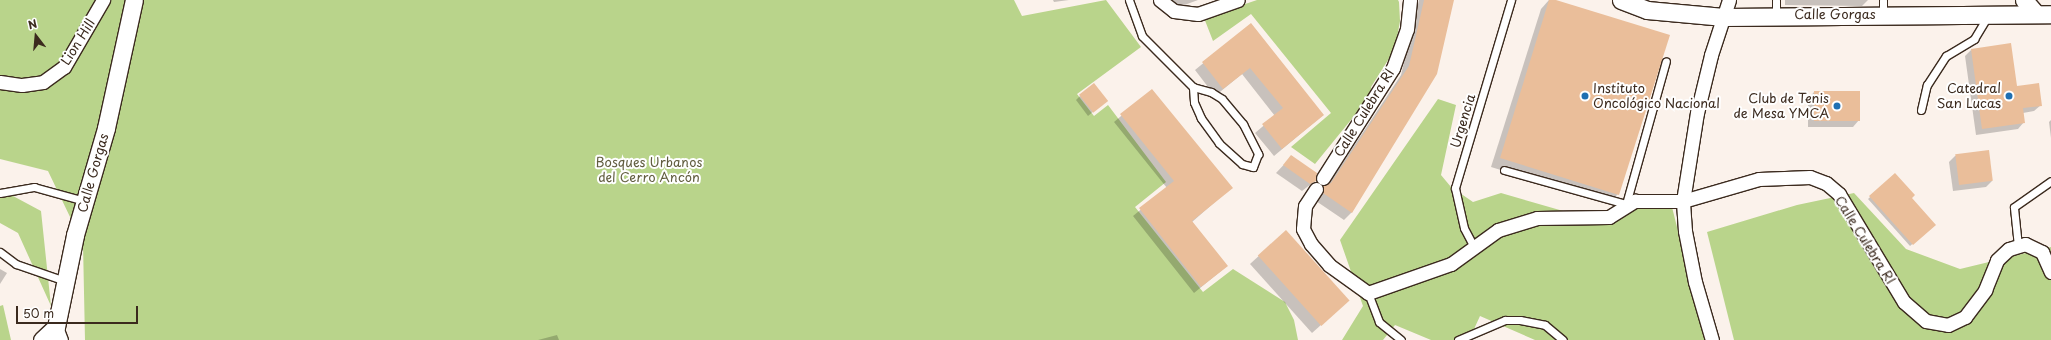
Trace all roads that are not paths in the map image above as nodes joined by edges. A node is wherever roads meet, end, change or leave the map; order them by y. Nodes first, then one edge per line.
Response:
1 (103, 0) edge
2 (134, 0) edge
3 (1129, 0) edge
4 (1160, 0) edge
5 (1238, 0) edge
6 (1410, 0) edge
7 (1511, 0) edge
8 (1621, 0) edge
9 (1729, 0) edge
10 (2024, 0) edge
11 (1776, 7) edge
12 (1883, 7) edge
13 (2047, 14) edge
14 (1988, 16) junction
15 (1724, 17) junction
16 (1666, 61) dead end
17 (0, 82) edge
18 (1193, 87) junction
19 (1921, 110) dead end
20 (1504, 170) dead end
21 (2051, 181) edge
22 (0, 193) edge
23 (85, 201) junction
24 (1683, 201) junction
25 (1626, 204) junction
26 (2018, 246) junction
27 (1474, 247) junction
28 (0, 252) edge
29 (2051, 272) edge
30 (67, 282) junction
31 (1368, 293) junction
32 (58, 334) edge
33 (42, 340) edge
34 (1401, 340) edge
35 (1458, 340) edge
36 (1563, 340) edge
37 (1712, 340) edge

1 - 17 street, Lion Hill
2 - 23 street, Calle Gorgas
3 - 18 lane
4 - 5 street
6 - 31 street, Calle Culebra Rl
7 - 27 lane, Urgencia
8 - 15 street, Calle Gorgas
9 - 15 street
10 - 13 street
11 - 12 street, Calle Gorgas
11 - 15 street, Calle Gorgas
12 - 14 street, Calle Gorgas
13 - 14 street, Calle Gorgas
14 - 19 lane
15 - 24 street
16 - 25 lane
18 - 18 lane
20 - 25 lane
21 - 26 lane
22 - 23 lane
23 - 30 street, Calle Gorgas
24 - 25 street, Calle Culebra Rl
24 - 26 street, Calle Culebra Rl
24 - 37 street
25 - 27 street, Calle Culebra Rl
26 - 29 street
27 - 31 street, Calle Culebra Rl
28 - 30 lane
30 - 32 street, Calle Gorgas
31 - 34 lane
32 - 33 street, Calle Gorgas
35 - 36 lane

